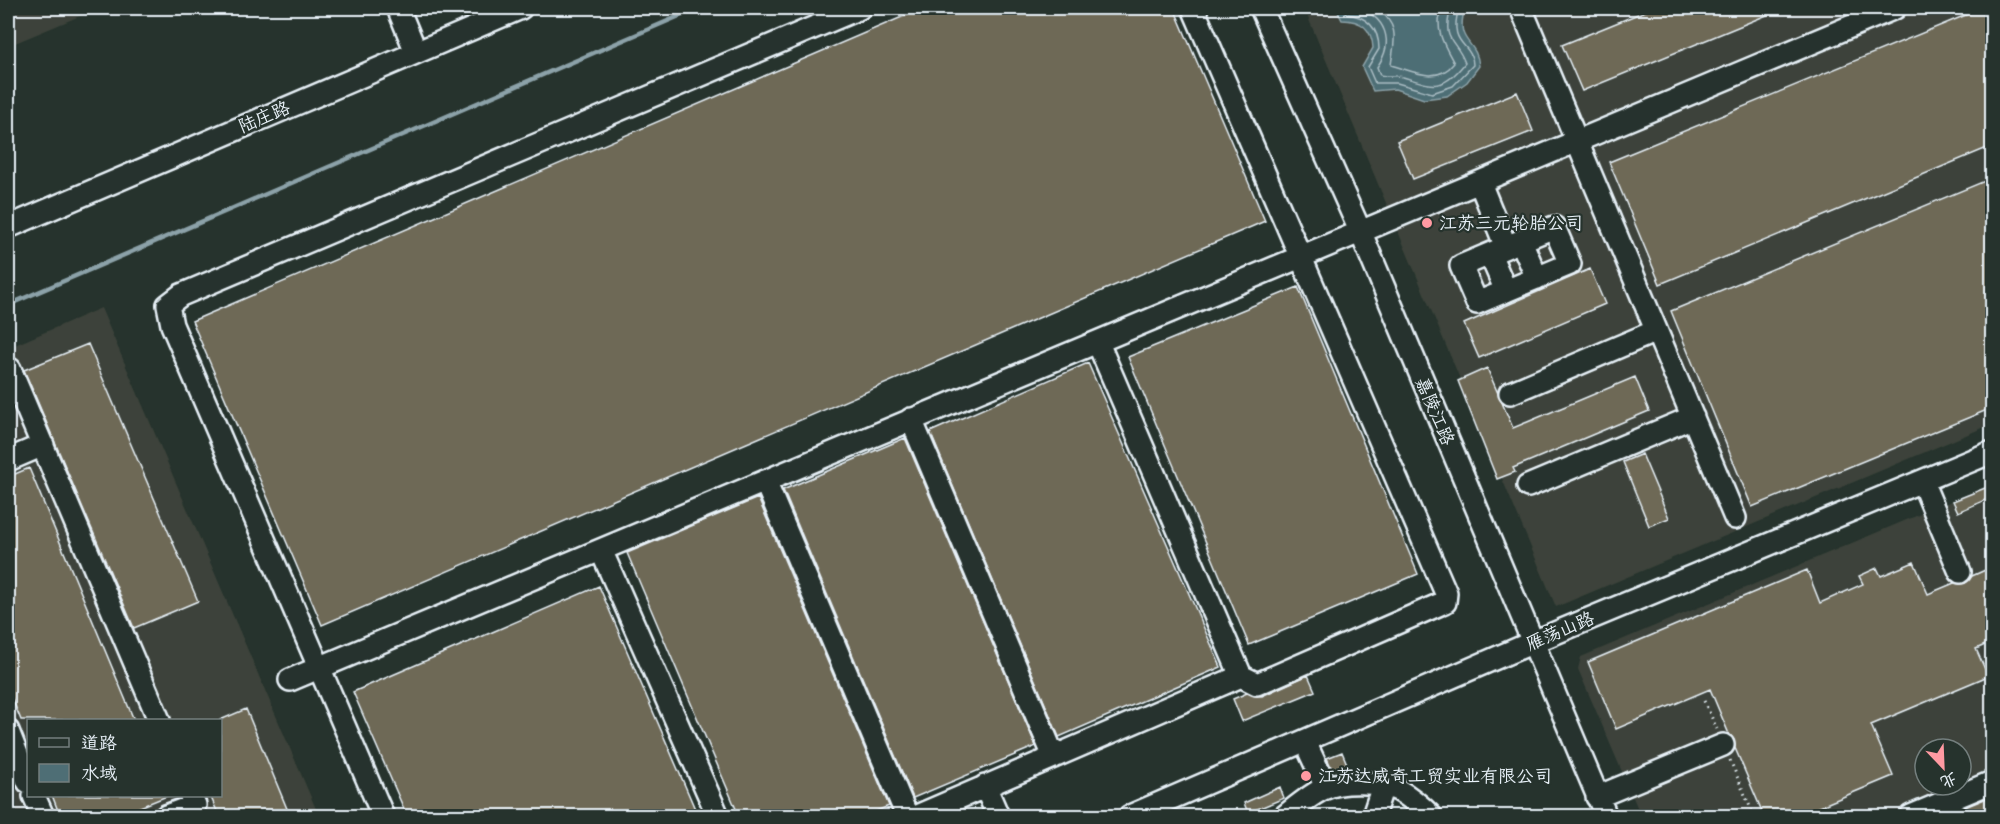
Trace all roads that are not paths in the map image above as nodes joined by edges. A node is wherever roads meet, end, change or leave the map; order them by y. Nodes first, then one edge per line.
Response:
1 (398, 8) edge
2 (521, 8) edge
3 (860, 8) edge
4 (1193, 8) edge
5 (1261, 8) edge
6 (1521, 8) edge
7 (1895, 8) edge
8 (416, 52) junction
9 (1577, 142) junction
10 (1480, 183) junction
11 (8, 227) edge
12 (1361, 233) junction
13 (1506, 247) junction
14 (1300, 258) junction
15 (1537, 278) junction
16 (1506, 291) junction
17 (1656, 331) junction
18 (1098, 343) junction
19 (8, 370) edge
20 (1510, 393) dead end
21 (1693, 417) junction
22 (911, 419) junction
23 (43, 445) junction
24 (1992, 452) edge
25 (8, 460) edge
26 (765, 481) junction
27 (1922, 482) junction
28 (1528, 486) dead end
29 (1735, 518) dead end
30 (602, 550) junction
31 (1960, 572) dead end
32 (1531, 643) junction
33 (319, 668) junction
34 (1241, 676) junction
35 (290, 680) dead end
36 (159, 719) edge
37 (8, 731) edge
38 (1305, 742) junction
39 (1723, 745) dead end
40 (1054, 757) junction
41 (27, 779) edge
42 (1992, 782) edge
43 (985, 786) junction
44 (1383, 786) junction
45 (1326, 787) junction
46 (35, 797) edge
47 (192, 797) edge
48 (1597, 797) junction
49 (1960, 807) edge
50 (43, 816) edge
51 (166, 816) edge
52 (383, 816) edge
53 (718, 816) edge
54 (907, 816) edge
55 (917, 816) edge
56 (998, 816) edge
57 (1130, 816) edge
58 (1285, 816) edge
59 (1373, 816) edge
60 (1431, 816) edge
61 (1606, 816) edge
62 (1911, 816) edge

1 - 8 street
2 - 8 street, 陆庄路
3 - 33 street
4 - 14 street
5 - 12 street, 嘉陵江路
6 - 9 street
7 - 9 street
8 - 11 street, 陆庄路
9 - 10 street
9 - 17 street
10 - 12 street
10 - 13 street
12 - 14 street
12 - 32 street, 嘉陵江路
13 - 15 street
13 - 15 street
13 - 16 street
13 - 16 street
14 - 18 street
14 - 34 street
15 - 16 street
17 - 20 street
17 - 21 street
18 - 22 street
18 - 34 street
19 - 23 street
21 - 28 street
21 - 29 street
22 - 26 street
22 - 40 street
23 - 25 street
23 - 36 street
24 - 27 street, 雁荡山路
26 - 30 street
26 - 54 street
27 - 31 street
27 - 32 street, 雁荡山路
30 - 33 street
30 - 53 street
32 - 38 street, 雁荡山路
32 - 48 street, 嘉陵江路
33 - 35 street
33 - 52 street
34 - 40 street
37 - 41 street
38 - 45 street
38 - 57 street, 雁荡山路
39 - 48 street
40 - 43 street
42 - 49 street
43 - 55 street
43 - 56 street
44 - 45 street
44 - 59 street
44 - 60 street
45 - 58 street
46 - 50 street
47 - 51 street
48 - 61 street, 嘉陵江路
49 - 62 street

